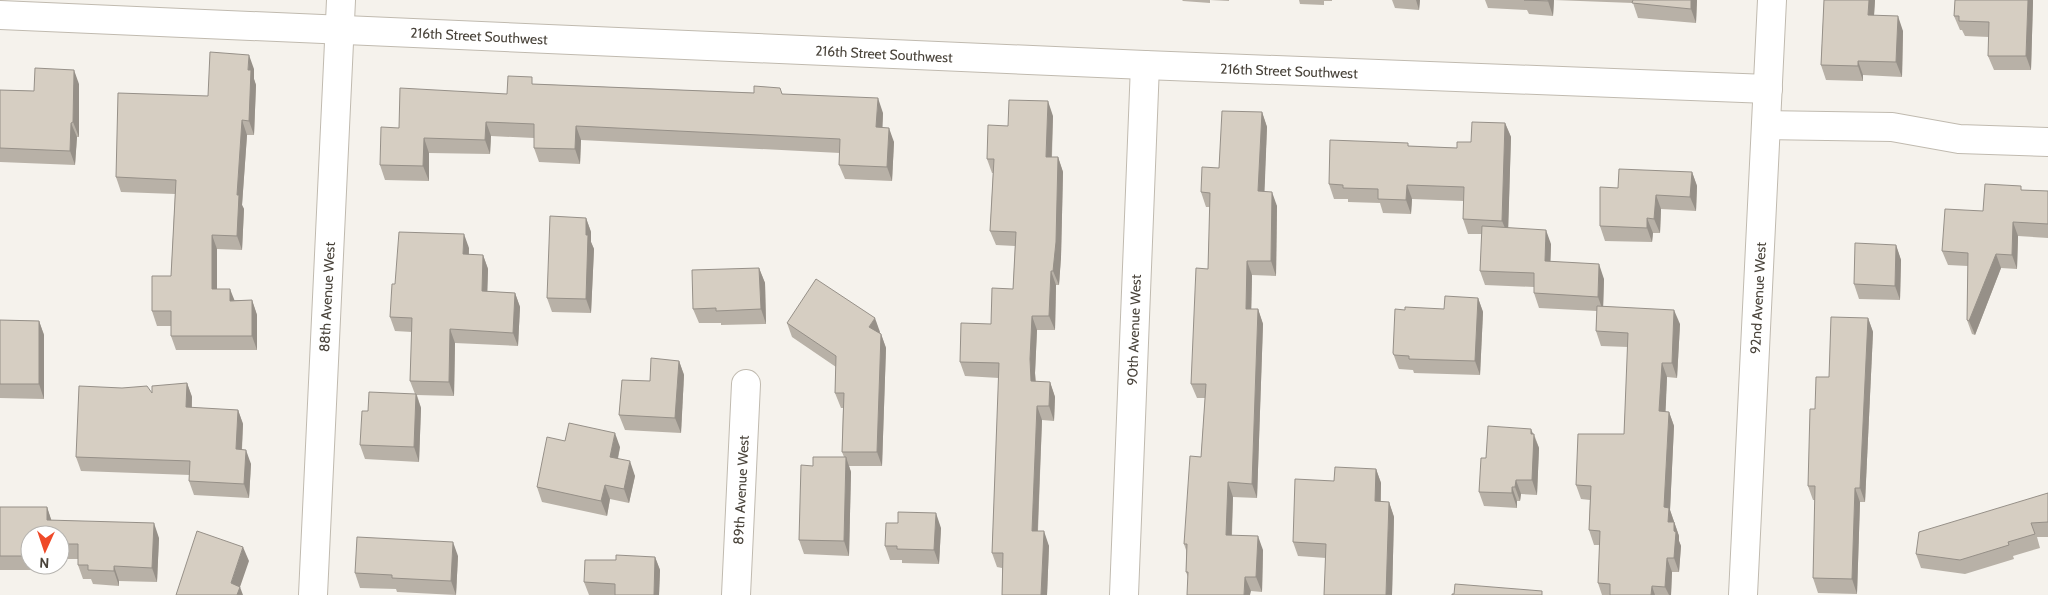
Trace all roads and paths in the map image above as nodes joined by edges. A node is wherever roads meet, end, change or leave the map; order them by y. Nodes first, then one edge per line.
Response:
1 (341, 0) edge
2 (1772, 0) edge
3 (0, 14) edge
4 (339, 30) junction
5 (1145, 66) junction
6 (1768, 89) junction
7 (1767, 125) junction
8 (2048, 142) edge
9 (746, 384) dead end
10 (313, 595) edge
11 (736, 595) edge
12 (1124, 595) edge
13 (1743, 595) edge

1 - 4 street, 88th Avenue West
2 - 6 street, 92nd Avenue West
3 - 4 street, 216th Street Southwest
4 - 5 street, 216th Street Southwest
4 - 10 street, 88th Avenue West
5 - 6 street, 216th Street Southwest
5 - 12 street, 90th Avenue West
6 - 7 street, 92nd Avenue West
7 - 8 street
7 - 13 street, 92nd Avenue West
9 - 11 street, 89th Avenue West

